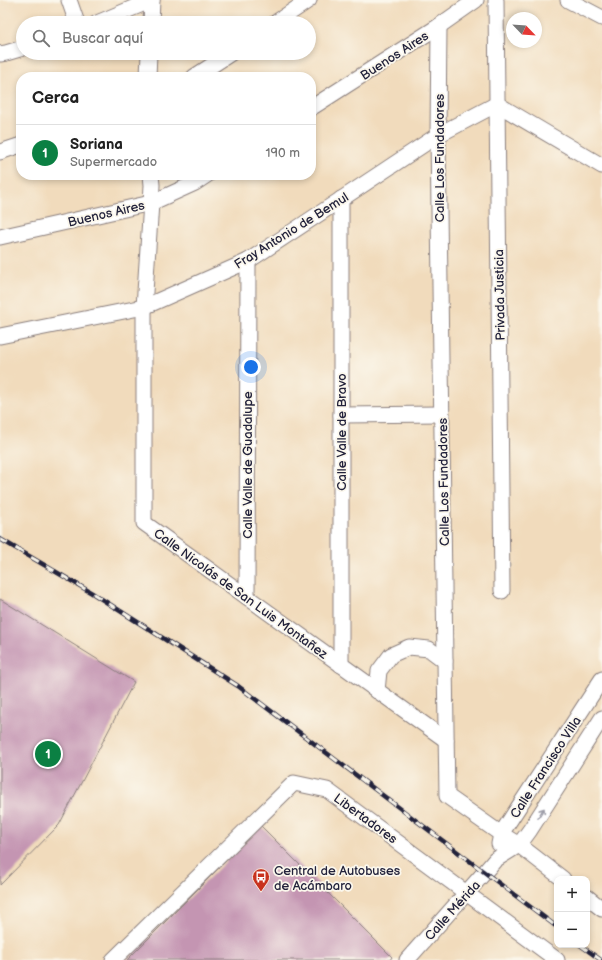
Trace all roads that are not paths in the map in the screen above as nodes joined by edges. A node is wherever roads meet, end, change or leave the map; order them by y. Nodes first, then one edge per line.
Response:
1 (69, 0) edge
2 (152, 0) edge
3 (309, 0) edge
4 (476, 0) edge
5 (496, 0) edge
6 (568, 0) edge
7 (75, 16) edge
8 (114, 16) edge
9 (151, 16) edge
10 (285, 16) edge
11 (602, 18) edge
12 (439, 26) junction
13 (16, 50) edge
14 (0, 54) edge
15 (149, 60) edge
16 (220, 60) edge
17 (148, 72) edge
18 (202, 72) edge
19 (497, 104) junction
20 (316, 105) edge
21 (438, 135) junction
22 (16, 147) edge
23 (0, 152) edge
24 (602, 166) edge
25 (151, 180) edge
26 (200, 180) edge
27 (341, 199) junction
28 (151, 203) junction
29 (0, 237) edge
30 (248, 261) junction
31 (144, 308) junction
32 (0, 336) edge
33 (442, 414) junction
34 (341, 415) junction
35 (502, 591) dead end
36 (247, 597) junction
37 (445, 661) junction
38 (341, 665) junction
39 (602, 679) edge
40 (377, 690) junction
41 (602, 718) edge
42 (446, 740) junction
43 (501, 834) junction
44 (519, 845) junction
45 (495, 860) junction
46 (559, 876) edge
47 (467, 893) junction
48 (590, 899) edge
49 (602, 909) edge
50 (113, 960) edge
51 (408, 960) edge
52 (557, 960) edge

1 - 7 street
2 - 8 street
2 - 9 street
3 - 10 street
4 - 12 street, Buenos Aires
5 - 19 street, Privada Justicia
6 - 11 street
12 - 20 street, Buenos Aires
12 - 21 street, Calle Los Fundadores
13 - 14 street
15 - 17 street
16 - 18 street
19 - 21 street, Fray Antonio de Bemul
19 - 24 street
19 - 35 street, Privada Justicia
21 - 27 street, Fray Antonio de Bemul
21 - 33 street, Calle Los Fundadores
22 - 23 street
25 - 28 street, Calle Nicolás de San Luis Montañez
26 - 28 street, Buenos Aires
27 - 30 street, Fray Antonio de Bemul
27 - 34 street, Calle Valle de Bravo
28 - 29 street, Buenos Aires
28 - 31 street, Calle Nicolás de San Luis Montañez
30 - 31 street, Fray Antonio de Bemul
30 - 36 street, Calle Valle de Guadalupe
31 - 32 street, Fray Antonio de Bemul
31 - 36 street, Calle Nicolás de San Luis Montañez
33 - 34 street
33 - 37 street, Calle Los Fundadores
34 - 38 street, Calle Valle de Bravo
36 - 38 street, Calle Nicolás de San Luis Montañez
37 - 40 street
37 - 42 street, Calle Los Fundadores
38 - 40 street, Calle Nicolás de San Luis Montañez
39 - 43 street, Calle Francisco Villa
40 - 42 street, Calle Nicolás de San Luis Montañez
44 -> 41 street, Calle Francisco Villa
42 - 43 street, Calle Los Fundadores
43 - 44 street, Calle Los Fundadores
43 - 45 street, Calle Mérida
44 - 45 street, Calle Mérida
44 - 46 street, Calle Los Fundadores
45 - 47 street, Calle Mérida
47 - 50 street, Libertadores
47 - 51 street, Calle Mérida
47 - 52 street, Libertadores
48 - 49 street

